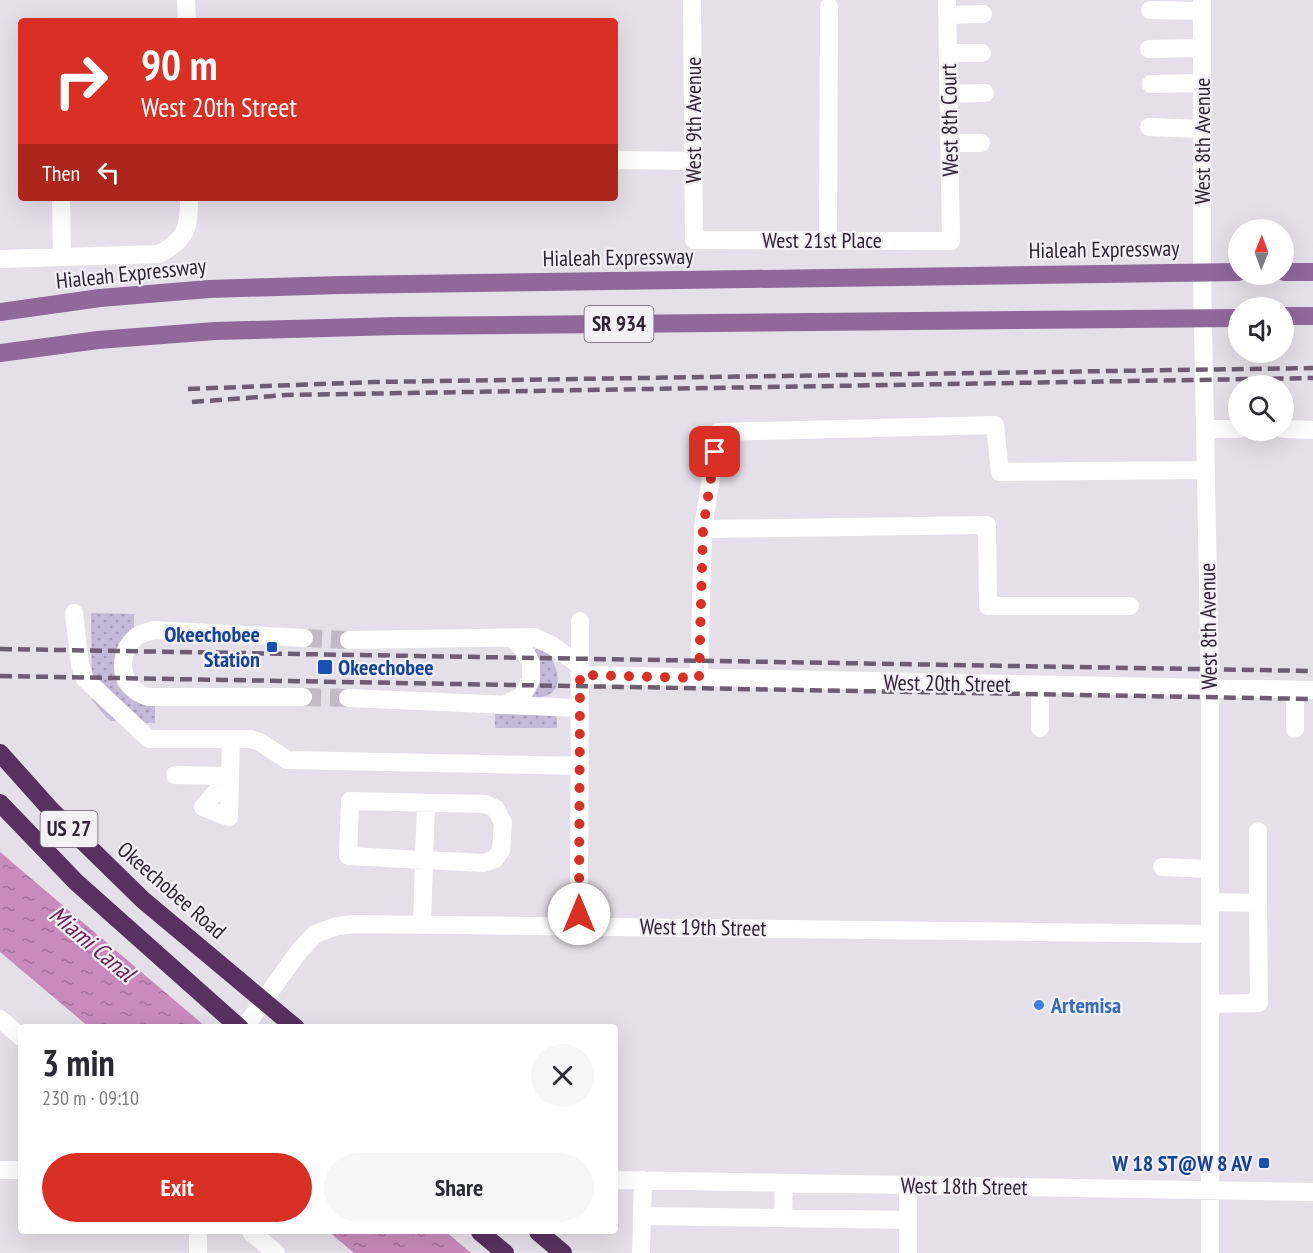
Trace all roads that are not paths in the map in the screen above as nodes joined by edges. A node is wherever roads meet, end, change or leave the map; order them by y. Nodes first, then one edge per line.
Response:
1 (186, 0) edge
2 (692, 0) edge
3 (1202, 5) edge
4 (829, 7) dead end
5 (947, 8) edge
6 (1150, 10) dead end
7 (983, 14) dead end
8 (187, 18) edge
9 (1202, 48) junction
10 (1149, 50) dead end
11 (948, 53) junction
12 (981, 53) dead end
13 (1202, 83) junction
14 (1151, 84) dead end
15 (985, 93) dead end
16 (948, 94) junction
17 (1149, 127) dead end
18 (1202, 129) junction
19 (949, 143) junction
20 (981, 143) dead end
21 (618, 160) edge
22 (694, 161) junction
23 (61, 201) edge
24 (189, 201) edge
25 (694, 240) joint
26 (828, 240) junction
27 (951, 241) joint
28 (62, 257) junction
29 (0, 259) edge
30 (1202, 272) junction
31 (1228, 272) edge
32 (1294, 272) edge
33 (1313, 272) edge
34 (0, 312) edge
35 (1294, 316) edge
36 (1313, 316) edge
37 (1203, 318) junction
38 (1228, 318) edge
39 (0, 353) edge
40 (1205, 429) junction
41 (1228, 429) edge
42 (1294, 429) edge
43 (1313, 430) edge
44 (1205, 470) junction
45 (703, 529) junction
46 (1130, 606) dead end
47 (74, 613) dead end
48 (580, 621) dead end
49 (304, 638) tunnel mouth
50 (512, 638) junction
51 (349, 640) tunnel mouth
52 (580, 670) junction
53 (699, 678) junction
54 (1041, 685) junction
55 (1210, 689) junction
56 (1304, 690) edge
57 (303, 697) tunnel mouth
58 (348, 698) tunnel mouth
59 (503, 706) junction
60 (580, 708) junction
61 (1040, 728) dead end
62 (1295, 729) dead end
63 (231, 739) junction
64 (0, 753) edge
65 (580, 766) junction
66 (175, 775) dead end
67 (0, 803) edge
68 (426, 803) junction
69 (1258, 831) dead end
70 (424, 860) junction
71 (1162, 867) dead end
72 (1210, 869) junction
73 (1210, 902) junction
74 (1258, 903) junction
75 (422, 925) junction
76 (579, 926) junction
77 (1210, 934) junction
78 (264, 1000) junction
79 (1210, 1004) junction
80 (0, 1019) edge
81 (237, 1024) edge
82 (245, 1024) edge
83 (291, 1024) edge
84 (18, 1034) edge
85 (0, 1170) edge
86 (18, 1170) edge
87 (618, 1180) edge
88 (643, 1180) junction
89 (784, 1183) junction
90 (908, 1185) junction
91 (1210, 1190) junction
92 (1313, 1192) edge
93 (642, 1216) junction
94 (783, 1218) junction
95 (908, 1220) junction
96 (198, 1234) edge
97 (253, 1234) edge
98 (482, 1234) edge
99 (540, 1234) edge
100 (198, 1253) edge
101 (276, 1253) edge
102 (505, 1253) edge
103 (563, 1253) edge
104 (641, 1253) edge
105 (908, 1253) edge
106 (1210, 1253) edge

1 - 8 street
2 - 22 street, West 9th Avenue
3 - 6 street
3 - 9 street, West 8th Avenue
4 - 26 street
5 - 7 street
5 - 11 street, West 8th Court
9 - 10 street
9 - 13 street, West 8th Avenue
11 - 12 street
11 - 16 street, West 8th Court
13 - 14 street
13 - 18 street, West 8th Avenue
15 - 16 street
16 - 19 street, West 8th Court
17 - 18 street
18 - 30 street, West 8th Avenue
19 - 20 street
19 - 27 street, West 8th Court
21 - 22 street
22 - 25 street, West 9th Avenue
23 - 28 street
24 - 28 street
25 - 26 street, West 21st Place
26 - 27 street, West 21st Place
28 - 29 street
30 - 31 main road, Hialeah Expressway / SR 934
30 - 34 main road, Hialeah Expressway / SR 934
30 - 37 street, West 8th Avenue
32 - 33 main road
35 - 36 main road
37 - 38 main road, SR 934
37 - 39 main road, SR 934
37 - 40 street, West 8th Avenue
40 - 41 street
40 - 44 street, West 8th Avenue
42 - 43 street
44 - 45 street
44 - 55 street, West 8th Avenue
45 - 46 street
45 - 53 street
47 - 63 street
48 - 52 street
49 - 57 street
50 - 51 street
50 - 52 street
50 - 59 street
52 - 53 street, West 20th Street
52 - 60 street
53 - 54 street, West 20th Street
54 - 55 street, West 20th Street
54 - 61 street
55 - 56 street, West 20th Street
55 - 72 street, West 8th Avenue
56 - 62 street
58 - 59 street
59 - 60 street
60 - 65 street
63 - 65 street
63 - 66 street
64 - 78 highway, Okeechobee Road / US 27
65 - 76 street
67 - 81 highway, US 27
68 - 70 street
68 - 70 street
68 - 70 street
69 - 74 street
70 - 75 street
71 - 72 street
72 - 73 street, West 8th Avenue
73 - 74 street
73 - 77 street, West 8th Avenue
74 - 79 street
75 - 76 street, West 19th Street
75 - 78 street, West 19th Street
76 - 77 street, West 19th Street
77 - 79 street, West 8th Avenue
78 - 82 street, West 19th Street
78 - 83 highway, Okeechobee Road / US 27
79 - 91 street, West 8th Avenue
80 - 84 street
85 - 86 street
87 - 88 street, West 18th Street
88 - 89 street, West 18th Street
88 - 93 street
89 - 90 street, West 18th Street
89 - 94 street
90 - 91 street, West 18th Street
90 - 95 street
91 - 92 street, West 18th Street
91 - 106 street, West 8th Avenue
93 - 94 street
93 - 104 street
94 - 95 street
95 - 105 street
96 - 100 street
97 - 101 street
98 - 102 highway
99 - 103 highway

